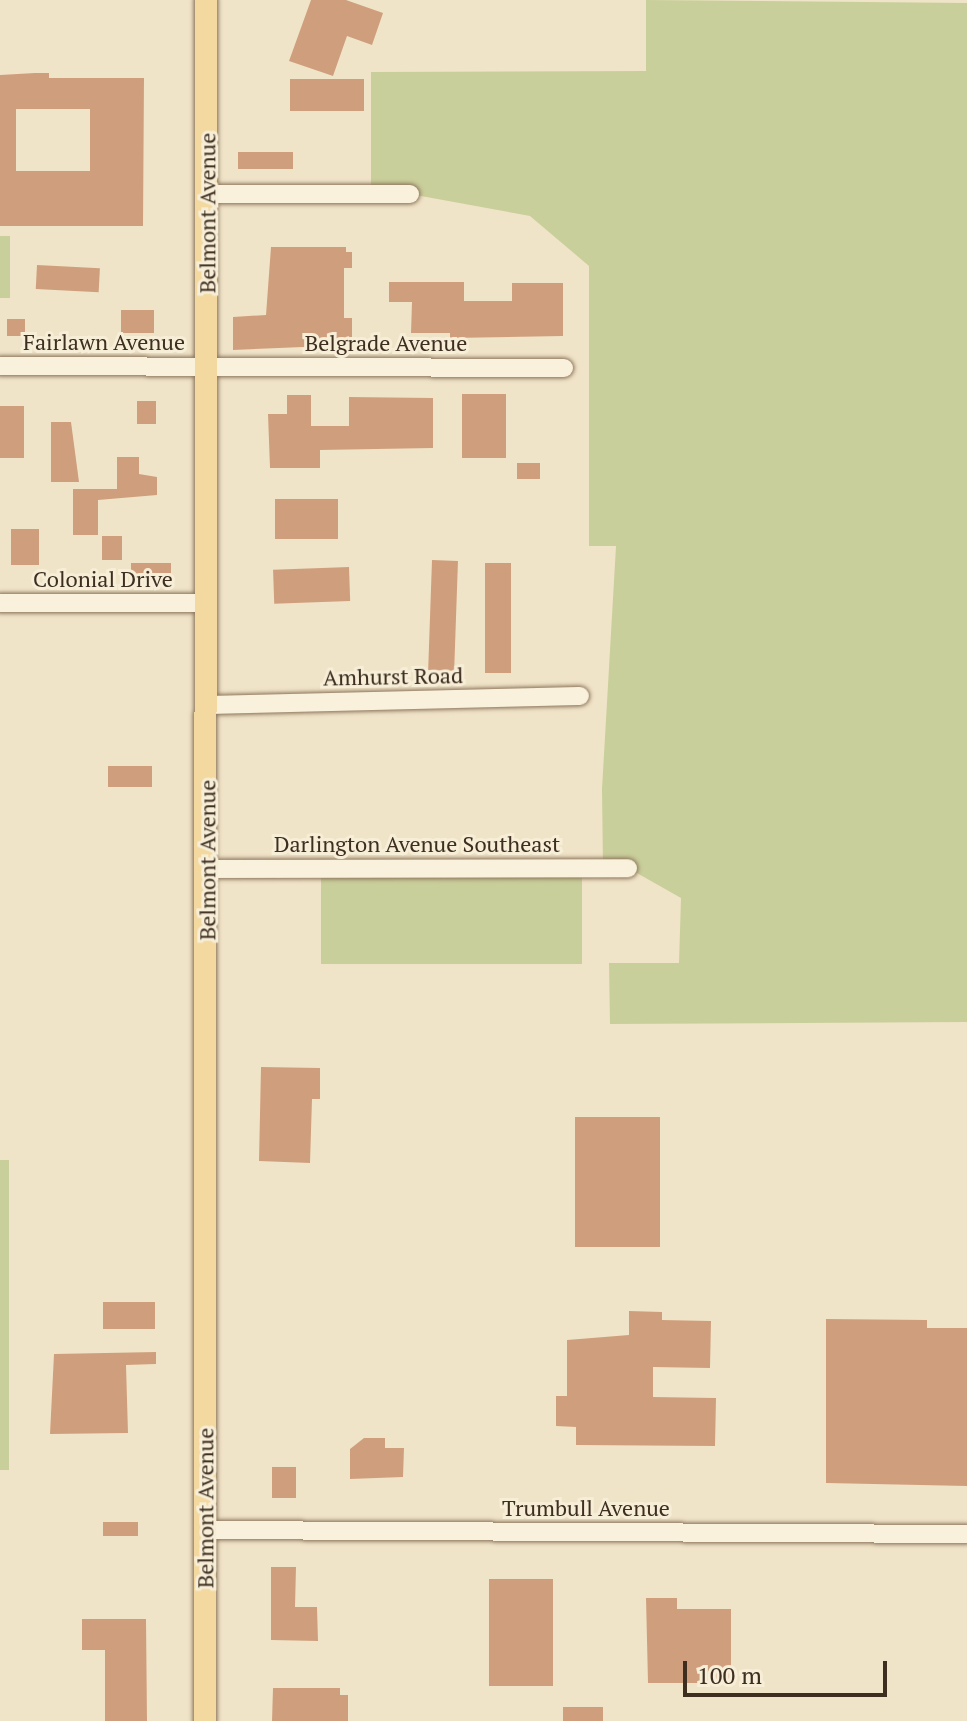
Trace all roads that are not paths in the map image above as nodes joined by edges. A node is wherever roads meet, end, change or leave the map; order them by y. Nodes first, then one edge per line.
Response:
1 (206, 0) edge
2 (207, 194) junction
3 (410, 194) dead end
4 (0, 366) edge
5 (207, 366) junction
6 (564, 368) dead end
7 (0, 603) edge
8 (207, 603) junction
9 (580, 696) dead end
10 (207, 705) junction
11 (628, 868) dead end
12 (207, 869) junction
13 (205, 1530) junction
14 (967, 1534) edge
15 (205, 1721) edge

1 - 2 main road, Belmont Avenue
2 - 3 street
2 - 5 main road, Belmont Avenue
4 - 5 street, Fairlawn Avenue
5 - 6 street, Belgrade Avenue
5 - 8 main road, Belmont Avenue
7 - 8 street, Colonial Drive
8 - 10 main road, Belmont Avenue
9 - 10 street, Amhurst Road
10 - 12 main road, Belmont Avenue
11 - 12 street, Darlington Avenue Southeast
12 - 13 main road, Belmont Avenue
13 - 14 street, Trumbull Avenue
13 - 15 main road, Belmont Avenue

